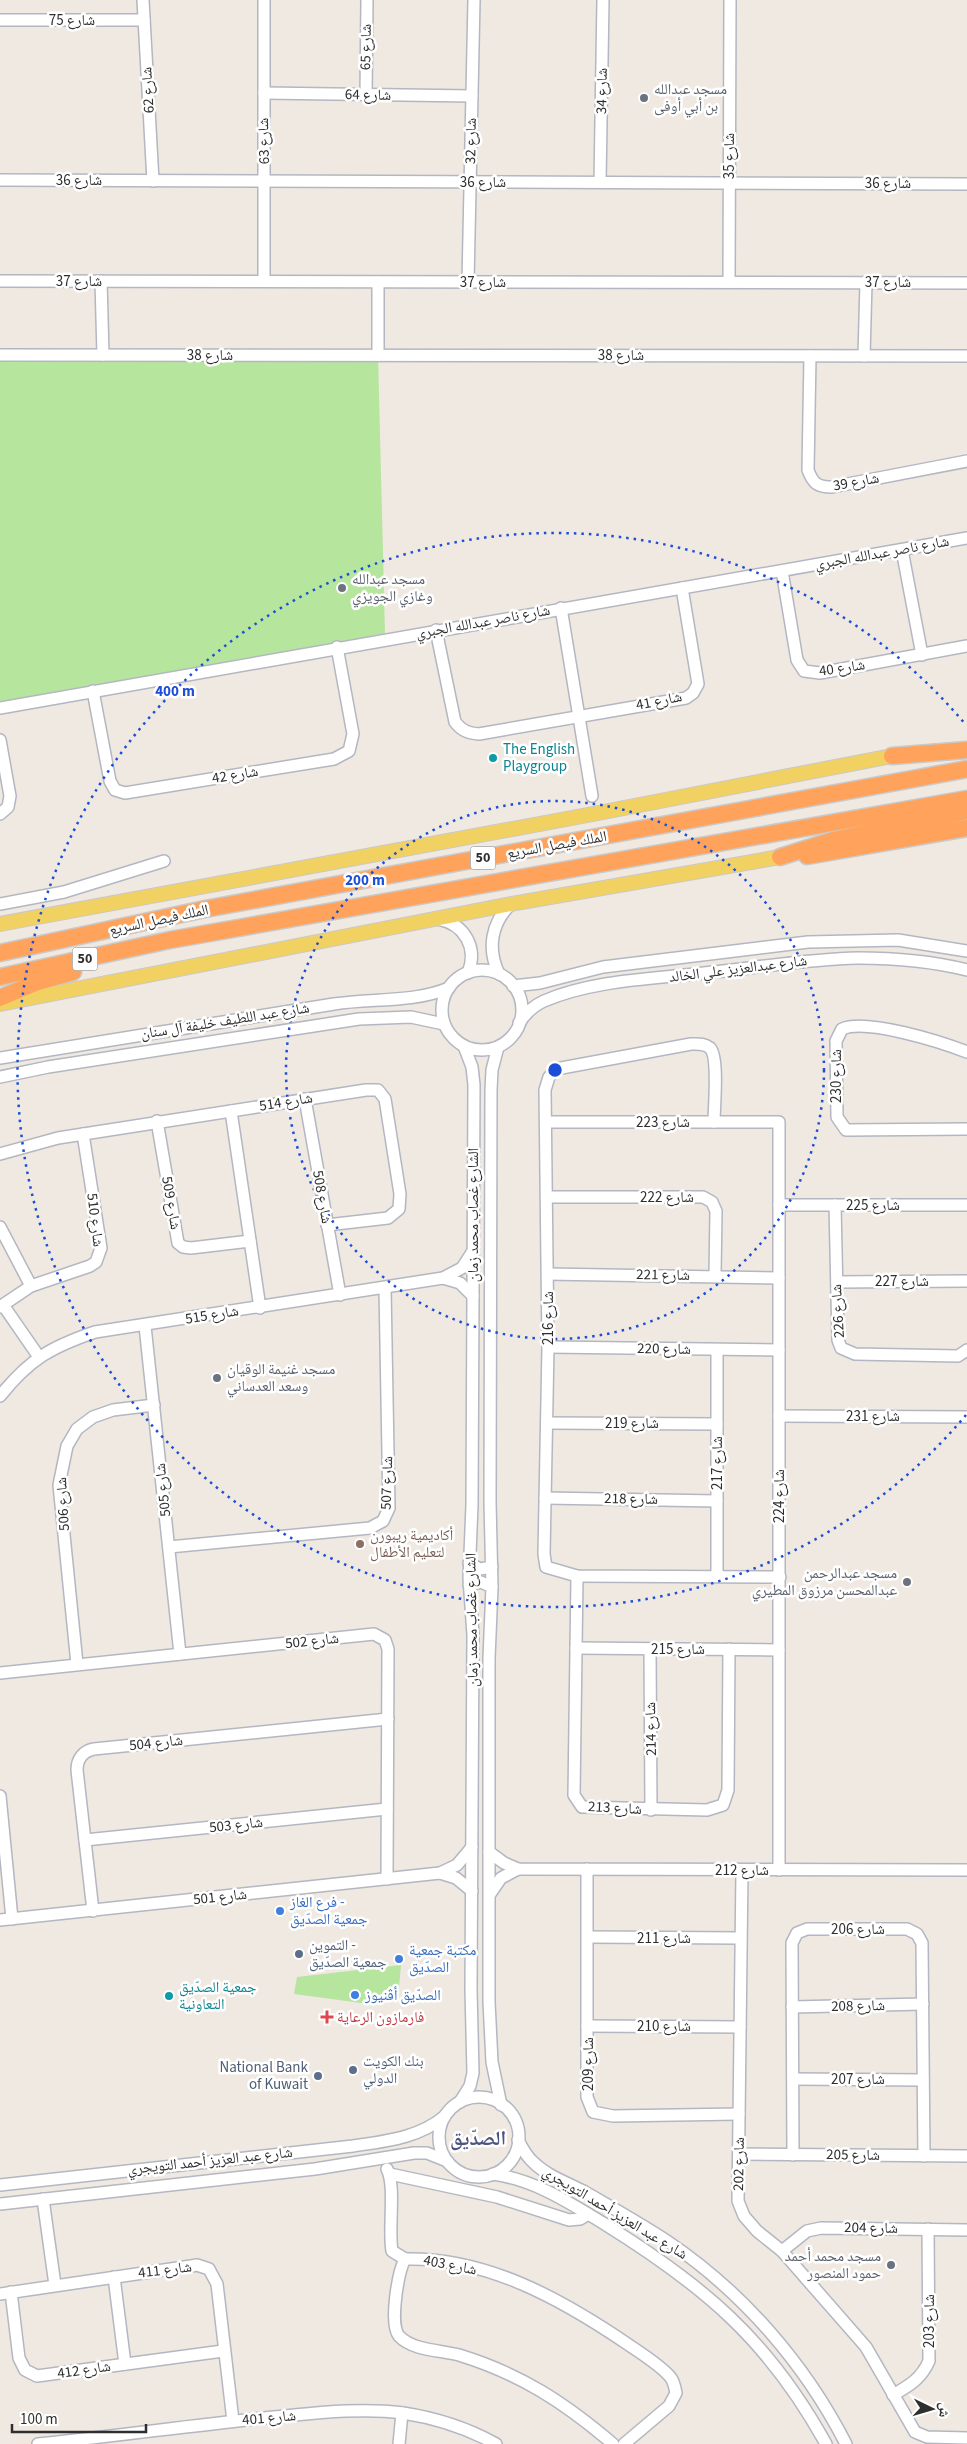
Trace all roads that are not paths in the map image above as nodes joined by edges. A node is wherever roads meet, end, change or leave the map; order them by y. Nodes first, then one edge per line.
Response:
1 (143, 0) edge
2 (264, 0) edge
3 (367, 0) edge
4 (474, 0) edge
5 (603, 0) edge
6 (730, 0) edge
7 (0, 20) edge
8 (144, 20) junction
9 (264, 93) junction
10 (366, 95) junction
11 (472, 96) junction
12 (0, 180) edge
13 (153, 181) junction
14 (265, 181) junction
15 (470, 182) junction
16 (600, 182) junction
17 (729, 183) junction
18 (967, 184) edge
19 (0, 281) edge
20 (101, 281) junction
21 (264, 281) junction
22 (378, 282) junction
23 (468, 282) junction
24 (729, 282) junction
25 (866, 282) junction
26 (967, 283) edge
27 (0, 355) edge
28 (103, 355) junction
29 (378, 355) junction
30 (810, 356) junction
31 (864, 356) junction
32 (967, 356) edge
33 (967, 461) edge
34 (967, 538) edge
35 (902, 550) junction
36 (782, 571) junction
37 (682, 588) junction
38 (561, 608) junction
39 (436, 630) junction
40 (967, 646) edge
41 (337, 647) junction
42 (922, 655) junction
43 (93, 692) junction
44 (0, 708) edge
45 (579, 716) junction
46 (0, 740) edge
47 (967, 744) edge
48 (967, 750) edge
49 (892, 756) junction
50 (967, 769) edge
51 (592, 796) dead end
52 (967, 799) edge
53 (967, 810) edge
54 (0, 814) edge
55 (967, 828) edge
56 (780, 857) junction
57 (164, 861) dead end
58 (0, 904) edge
59 (511, 904) junction
60 (438, 919) junction
61 (0, 924) edge
62 (170, 940) junction
63 (967, 951) edge
64 (0, 953) edge
65 (967, 970) edge
66 (468, 973) junction
67 (499, 974) junction
68 (0, 977) edge
69 (514, 986) junction
70 (449, 988) junction
71 (0, 998) edge
72 (0, 1004) edge
73 (444, 1024) junction
74 (519, 1024) junction
75 (126, 1038) junction
76 (464, 1046) junction
77 (498, 1046) junction
78 (967, 1052) edge
79 (0, 1058) edge
80 (68, 1064) junction
81 (0, 1077) edge
82 (305, 1098) junction
83 (231, 1111) junction
84 (157, 1121) junction
85 (546, 1122) junction
86 (714, 1122) junction
87 (780, 1122) joint
88 (967, 1129) edge
89 (83, 1134) junction
90 (0, 1154) edge
91 (548, 1197) junction
92 (779, 1205) junction
93 (835, 1205) junction
94 (967, 1205) edge
95 (327, 1226) junction
96 (0, 1227) edge
97 (250, 1241) junction
98 (473, 1251) junction
99 (548, 1274) junction
100 (714, 1275) junction
101 (444, 1278) junction
102 (779, 1278) junction
103 (967, 1281) edge
104 (837, 1282) junction
105 (31, 1286) junction
106 (385, 1288) junction
107 (340, 1295) junction
108 (473, 1296) junction
109 (1, 1306) edge
110 (260, 1308) junction
111 (145, 1326) junction
112 (548, 1348) junction
113 (717, 1350) junction
114 (779, 1350) junction
115 (967, 1350) edge
116 (38, 1357) junction
117 (0, 1396) edge
118 (154, 1406) junction
119 (779, 1416) junction
120 (967, 1417) edge
121 (547, 1422) junction
122 (717, 1424) junction
123 (545, 1498) junction
124 (717, 1501) junction
125 (169, 1547) junction
126 (469, 1563) junction
127 (492, 1566) junction
128 (577, 1576) junction
129 (717, 1576) junction
130 (780, 1577) junction
131 (469, 1585) junction
132 (492, 1587) junction
133 (576, 1648) junction
134 (650, 1649) junction
135 (729, 1649) junction
136 (779, 1650) junction
137 (180, 1654) junction
138 (77, 1664) junction
139 (0, 1674) edge
140 (388, 1719) junction
141 (0, 1796) edge
142 (387, 1809) junction
143 (652, 1810) junction
144 (85, 1840) junction
145 (472, 1847) junction
146 (490, 1852) junction
147 (518, 1869) junction
148 (587, 1869) junction
149 (742, 1870) junction
150 (779, 1870) junction
151 (967, 1870) edge
152 (440, 1873) junction
153 (387, 1879) junction
154 (472, 1891) junction
155 (489, 1896) junction
156 (93, 1910) junction
157 (12, 1919) junction
158 (0, 1920) edge
159 (588, 1937) junction
160 (740, 1938) junction
161 (923, 2004) junction
162 (792, 2007) junction
163 (587, 2026) junction
164 (740, 2027) junction
165 (792, 2079) junction
166 (924, 2080) junction
167 (460, 2102) junction
168 (501, 2104) junction
169 (739, 2114) junction
170 (445, 2116) junction
171 (518, 2140) junction
172 (740, 2154) junction
173 (793, 2155) junction
174 (924, 2156) junction
175 (967, 2156) edge
176 (380, 2160) junction
177 (447, 2161) junction
178 (390, 2174) junction
179 (493, 2174) junction
180 (0, 2185) edge
181 (43, 2199) junction
182 (0, 2204) edge
183 (588, 2214) junction
184 (928, 2229) junction
185 (967, 2230) edge
186 (782, 2251) junction
187 (405, 2258) junction
188 (114, 2277) junction
189 (55, 2285) junction
190 (6, 2293) edge
191 (224, 2351) junction
192 (125, 2364) junction
193 (893, 2395) junction
194 (402, 2413) junction
195 (233, 2422) junction
196 (967, 2438) edge
197 (87, 2442) edge
198 (38, 2444) edge
199 (399, 2444) edge
200 (496, 2444) edge
201 (613, 2444) edge
202 (624, 2444) edge
203 (826, 2444) edge
204 (846, 2444) edge

1 - 8 street, شارع 62
2 - 9 street, شارع 63
3 - 10 street, شارع 65
4 - 11 street, شارع 32
5 - 16 street, شارع 34
6 - 17 street, شارع 35
7 - 8 street, شارع 75
8 - 13 street, شارع 62
9 - 10 street, شارع 64
9 - 14 street, شارع 63
10 - 11 street, شارع 64
11 - 15 street, شارع 32
12 - 13 street, شارع 36
13 - 14 street, شارع 36
14 - 15 street, شارع 36
14 - 21 street, شارع 63
15 - 16 street, شارع 36
15 - 23 street, شارع 32
16 - 17 street, شارع 36
17 - 18 street, شارع 36
17 - 24 street, شارع 35
19 - 20 street, شارع 37
20 - 21 street, شارع 37
20 - 28 street
21 - 22 street, شارع 37
22 - 23 street, شارع 37
22 - 29 street
23 - 24 street, شارع 37
24 - 25 street, شارع 37
25 - 26 street, شارع 37
25 - 31 street
27 - 28 street, شارع 38
28 - 29 street, شارع 38
29 - 30 street, شارع 38
30 - 31 street, شارع 38
30 - 33 street, شارع 39
31 - 32 street, شارع 38
34 - 35 street, شارع ناصر عبدالله الجبري
35 - 36 street, شارع ناصر عبدالله الجبري
35 - 42 street
36 - 37 street, شارع ناصر عبدالله الجبري
36 - 42 street, شارع 40
37 - 38 street, شارع ناصر عبدالله الجبري
37 - 45 street, شارع 41
38 - 39 street, شارع ناصر عبدالله الجبري
38 - 45 street
39 - 41 street, شارع ناصر عبدالله الجبري
39 - 45 street, شارع 41
40 - 42 street, شارع 40
41 - 43 street, شارع ناصر عبدالله الجبري
41 - 43 street, شارع 42
43 - 44 street, شارع ناصر عبدالله الجبري
45 - 51 street
46 - 54 street
47 - 49 main road, الملك فيصل السريع
48 - 49 highway
49 - 61 main road, الملك فيصل السريع
50 - 64 highway, الملك فيصل السريع / 50
52 - 62 highway, الملك فيصل السريع / 50
53 - 56 highway
55 - 56 highway
56 - 59 main road
57 - 58 street
59 - 60 main road
59 - 67 street
60 - 66 street
60 - 72 main road
62 - 68 highway, الملك فيصل السريع / 50
62 - 71 highway
63 - 69 street, شارع عبدالعزيز علي الخالد
65 - 74 street, شارع عبدالعزيز علي الخالد
66 - 67 street
66 - 70 street
67 - 69 street
69 - 74 street
70 - 73 street
70 - 75 street, شارع عبد اللطيف خليفة آل سنان
73 - 76 street
73 - 80 street, شارع عبد اللطيف خليفة آل سنان
74 - 77 street
75 - 79 street, شارع عبد اللطيف خليفة آل سنان
75 - 80 street
76 - 77 street
76 - 98 street, الشارع غصاب محمد زمان
77 - 127 street, الشارع غصاب محمد زمان
78 - 88 street, شارع 230
80 - 81 street, شارع عبد اللطيف خليفة آل سنان
82 - 83 street, شارع 514
82 - 95 street, شارع 508
82 - 95 street, شارع 514
83 - 84 street, شارع 514
83 - 97 street
84 - 89 street, شارع 514
84 - 97 street, شارع 509
85 - 86 street, شارع 223
85 - 86 street, شارع 216
85 - 91 street, شارع 216
86 - 87 street, شارع 223
87 - 92 street, شارع 224
89 - 90 street, شارع 514
89 - 105 street, شارع 510
91 - 99 street, شارع 216
91 - 100 street, شارع 222
92 - 93 street, شارع 225
92 - 102 street, شارع 224
93 - 94 street, شارع 225
93 - 104 street, شارع 226
95 - 107 street, شارع 508
96 - 105 street
97 - 110 street
98 - 101 street, شارع 515
98 - 108 street, الشارع غصاب محمد زمان
99 - 100 street, شارع 221
99 - 112 street, شارع 216
100 - 102 street, شارع 221
101 - 106 street, شارع 515
101 - 108 street
102 - 114 street, شارع 224
103 - 104 street, شارع 227
104 - 115 street, شارع 226
105 - 109 street, شارع 510
106 - 107 street, شارع 515
106 - 125 street, شارع 507
107 - 110 street, شارع 515
108 - 126 street, الشارع غصاب محمد زمان
109 - 116 street, شارع 510
110 - 111 street, شارع 515
111 - 116 street, شارع 515
111 - 118 street, شارع 505
112 - 113 street, شارع 220
112 - 121 street, شارع 216
113 - 114 street, شارع 220
113 - 122 street, شارع 217
114 - 119 street, شارع 224
116 - 117 street, شارع 515
118 - 125 street, شارع 505
118 - 138 street, شارع 506
119 - 120 street, شارع 231
119 - 130 street, شارع 224
121 - 122 street, شارع 219
121 - 123 street, شارع 216
122 - 124 street, شارع 217
123 - 124 street, شارع 218
123 - 128 street, شارع 216
124 - 129 street, شارع 217
125 - 137 street, شارع 505
126 - 127 street
126 - 131 street, الشارع غصاب محمد زمان
127 - 132 street, الشارع غصاب محمد زمان
128 - 129 street, شارع 216
128 - 133 street, شارع 213
129 - 130 street, شارع 216
130 - 136 street, شارع 224
131 - 132 street
131 - 145 street, الشارع غصاب محمد زمان
132 - 146 street, الشارع غصاب محمد زمان
133 - 134 street, شارع 215
133 - 143 street, شارع 213
134 - 135 street, شارع 215
134 - 143 street, شارع 214
135 - 136 street, شارع 215
135 - 143 street, شارع 213
136 - 150 street, شارع 224
137 - 138 street, شارع 502
137 - 140 street, شارع 502
138 - 139 street, شارع 502
140 - 142 street, شارع 502
140 - 144 street, شارع 504
141 - 157 street
142 - 144 street, شارع 503
142 - 153 street, شارع 502
144 - 156 street, شارع 504
145 - 152 street, شارع 501
145 - 154 street, الشارع غصاب محمد زمان
146 - 147 street, شارع 212
146 - 155 street, الشارع غصاب محمد زمان
147 - 148 street, شارع 212
147 - 155 street
148 - 149 street, شارع 212
148 - 159 street, شارع 209
149 - 150 street, شارع 212
149 - 160 street, شارع 202
150 - 151 street, شارع 212
152 - 153 street, شارع 501
152 - 154 street
153 - 156 street, شارع 501
154 - 167 street, الشارع غصاب محمد زمان
155 - 168 street, الشارع غصاب محمد زمان
156 - 157 street, شارع 501
157 - 158 street, شارع 501
159 - 160 street, شارع 211
159 - 163 street, شارع 209
160 - 164 street, شارع 202
161 - 162 street, شارع 208
161 - 162 street, شارع 206
161 - 166 street, شارع 206
162 - 165 street, شارع 206
163 - 164 street, شارع 210
163 - 169 street, شارع 209
164 - 169 street, شارع 202
165 - 166 street, شارع 207
165 - 173 street, شارع 206
166 - 174 street, شارع 206
167 - 168 street
167 - 170 street
168 - 171 street
169 - 172 street, شارع 202
170 - 177 street
170 - 180 street, شارع عبد العزيز أحمد التويجري
171 - 179 street
171 - 204 street, شارع عبد العزيز أحمد التويجري
172 - 173 street, شارع 205
172 - 186 street, شارع 202
173 - 174 street, شارع 205
174 - 175 street, شارع 205
176 - 177 street, شارع عبد العزيز أحمد التويجري
176 - 178 street
176 - 181 street, شارع عبد العزيز أحمد التويجري
177 - 179 street
178 - 183 street
178 - 187 street
179 - 183 street, شارع عبد العزيز أحمد التويجري
181 - 182 street, شارع عبد العزيز أحمد التويجري
181 - 189 street
183 - 203 street, شارع عبد العزيز أحمد التويجري
184 - 185 street, شارع 204
184 - 186 street, شارع 204
184 - 193 street, شارع 203
186 - 193 street, شارع 202
187 - 201 street, شارع 403
187 - 202 street, شارع 403
188 - 189 street, شارع 411
188 - 191 street, شارع 411
188 - 192 street
189 - 190 street, شارع 411
190 - 192 street, شارع 412
191 - 192 street, شارع 412
191 - 195 street, شارع 411
193 - 196 street, شارع 202
194 - 195 street, شارع 401
194 - 199 street
194 - 200 street, شارع 401
195 - 197 street, شارع 401
197 - 198 street, شارع 401

